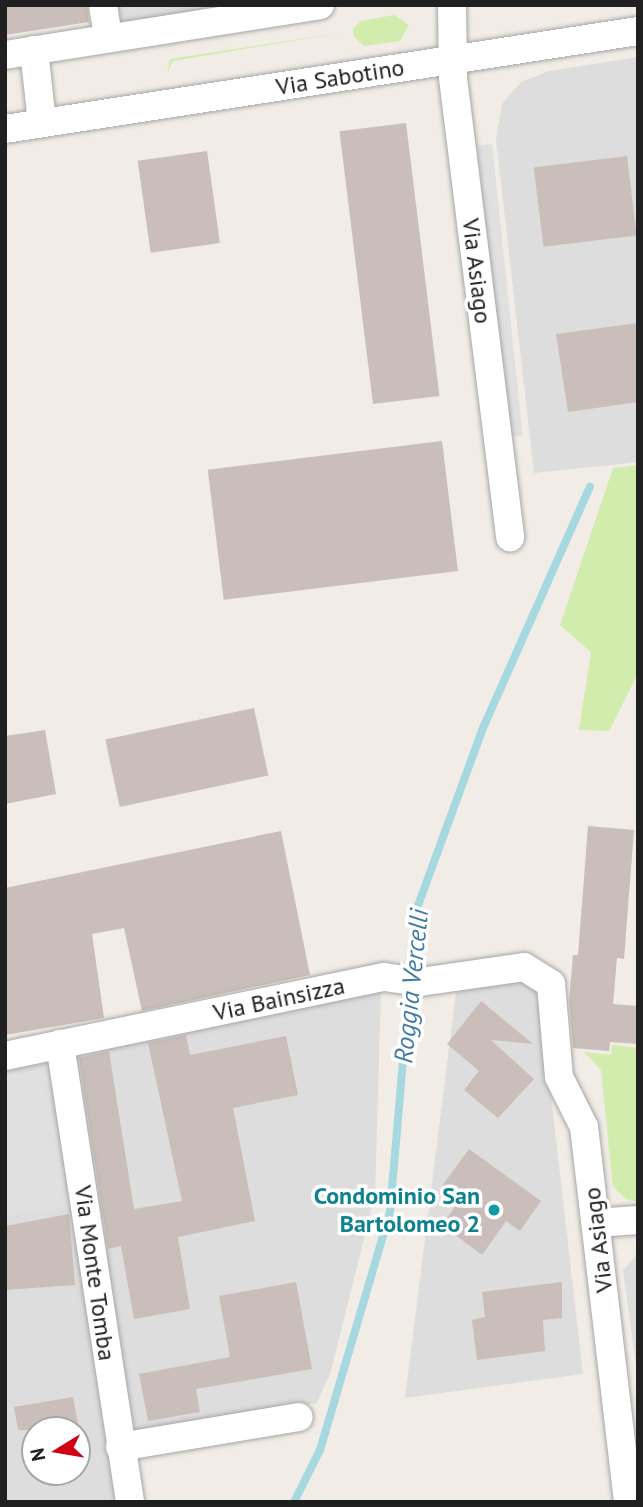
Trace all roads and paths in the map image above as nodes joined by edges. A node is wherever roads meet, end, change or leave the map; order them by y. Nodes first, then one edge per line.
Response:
1 (103, 5) edge
2 (320, 5) edge
3 (452, 5) edge
4 (638, 31) edge
5 (108, 38) junction
6 (34, 50) junction
7 (5, 55) edge
8 (454, 59) junction
9 (42, 123) junction
10 (5, 129) edge
11 (510, 537) dead end
12 (551, 984) joint
13 (60, 1044) junction
14 (5, 1056) edge
15 (638, 1220) edge
16 (596, 1223) junction
17 (299, 1417) dead end
18 (121, 1447) junction
19 (130, 1502) edge
20 (628, 1502) edge

1 - 5 street
2 - 5 street
3 - 8 street, Via Asiago
4 - 8 street, Via Sabotino
5 - 6 street
6 - 7 street
6 - 9 street
8 - 9 street, Via Sabotino
8 - 11 street, Via Asiago
9 - 10 street, Via Sabotino
12 - 13 street, Via Bainsizza
12 - 16 street, Via Asiago
13 - 14 street, Via Bainsizza
13 - 18 street, Via Monte Tomba
15 - 16 street
16 - 20 street, Via Asiago
17 - 18 street
18 - 19 street, Via Monte Tomba

